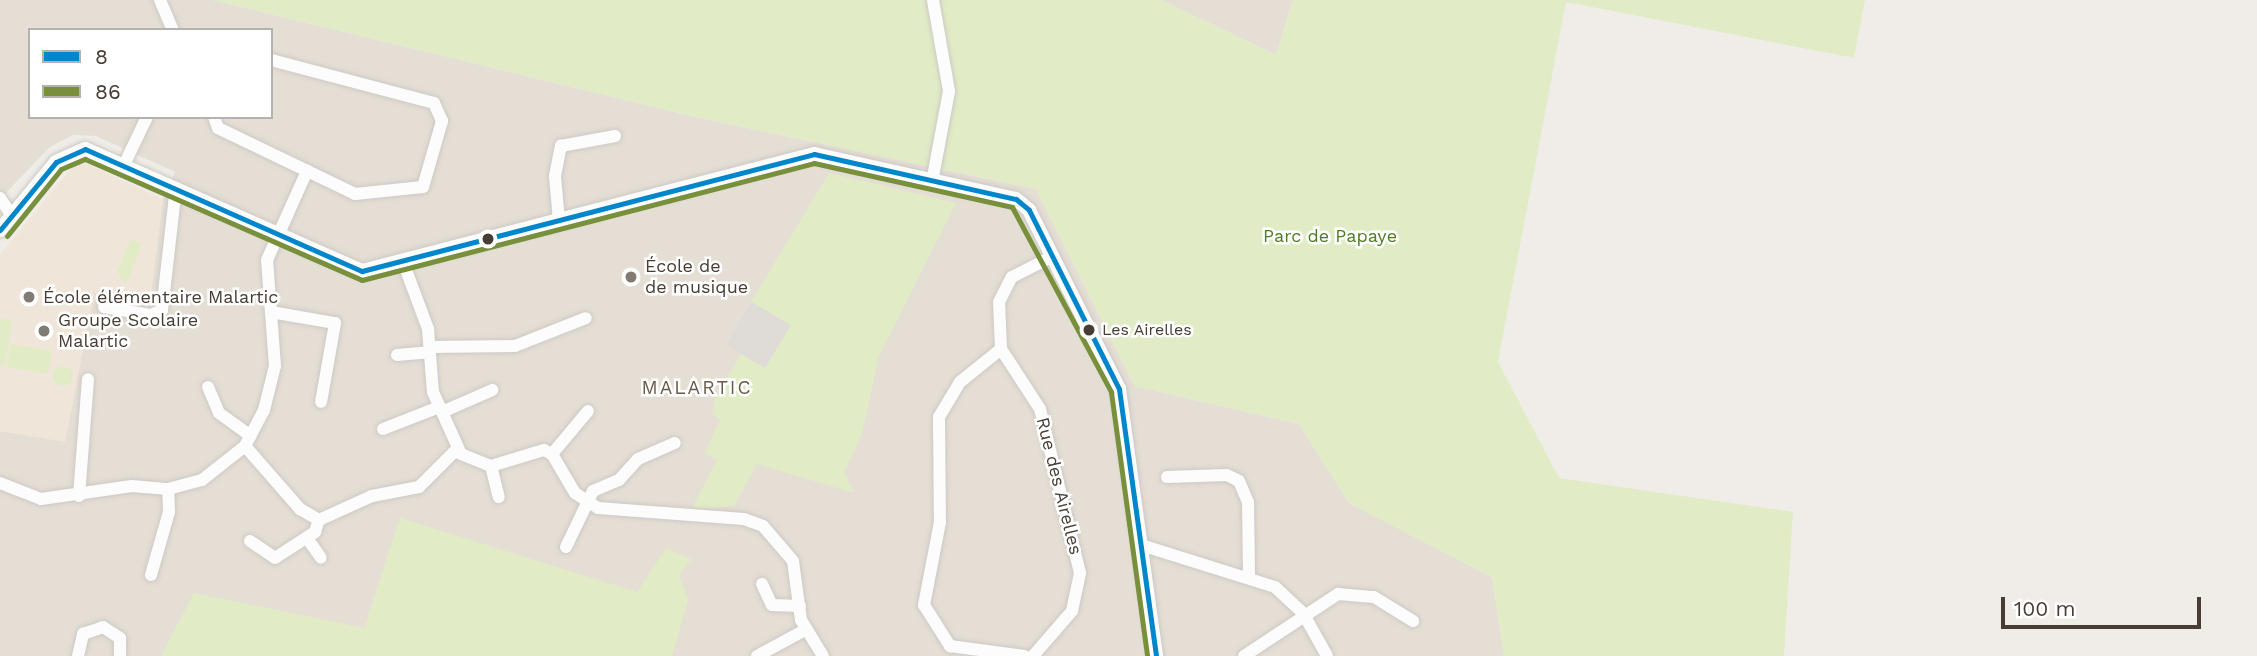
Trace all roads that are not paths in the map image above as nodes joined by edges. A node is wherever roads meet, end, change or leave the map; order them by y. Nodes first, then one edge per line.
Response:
1 (160, 0) edge
2 (933, 0) edge
3 (172, 28) edge
4 (273, 61) edge
5 (146, 119) edge
6 (215, 119) edge
7 (615, 136) dead end
8 (124, 165) junction
9 (307, 171) junction
10 (932, 182) junction
11 (176, 188) junction
12 (0, 198) edge
13 (12, 216) junction
14 (559, 221) junction
15 (0, 230) edge
16 (275, 233) junction
17 (1053, 256) junction
18 (403, 262) junction
19 (104, 307) dead end
20 (271, 312) junction
21 (586, 318) dead end
22 (1001, 349) junction
23 (430, 350) junction
24 (397, 355) dead end
25 (88, 379) dead end
26 (208, 387) dead end
27 (492, 390) dead end
28 (321, 402) dead end
29 (440, 409) junction
30 (588, 411) dead end
31 (383, 429) dead end
32 (248, 441) junction
33 (675, 443) dead end
34 (457, 449) junction
35 (552, 454) junction
36 (491, 466) junction
37 (1167, 477) dead end
38 (0, 482) edge
39 (168, 489) junction
40 (79, 496) junction
41 (499, 497) dead end
42 (586, 502) junction
43 (319, 520) junction
44 (307, 538) junction
45 (250, 541) dead end
46 (1141, 545) junction
47 (566, 547) dead end
48 (321, 558) dead end
49 (151, 575) dead end
50 (1249, 575) junction
51 (762, 584) dead end
52 (800, 606) junction
53 (1303, 613) junction
54 (1413, 621) dead end
55 (805, 631) junction
56 (78, 656) edge
57 (120, 656) edge
58 (757, 656) edge
59 (824, 656) edge
60 (1024, 656) edge
61 (1033, 656) edge
62 (1156, 656) edge
63 (1244, 656) edge
64 (1327, 656) edge

1 - 3 street
2 - 10 street
4 - 9 street
5 - 8 street
6 - 9 street
7 - 14 street
8 - 11 street
8 - 13 street
9 - 16 street
10 - 14 street
10 - 17 street
11 - 16 street
11 - 19 street
12 - 13 street
13 - 15 street
14 - 18 street
16 - 18 street
16 - 20 street
17 - 22 street
17 - 46 street
18 - 23 street
20 - 28 street
20 - 32 street
21 - 23 street
22 - 60 street
22 - 61 street, Rue des Airelles
23 - 24 street
23 - 29 street
25 - 40 street
26 - 32 street
27 - 29 street
29 - 31 street
29 - 34 street
30 - 35 street
32 - 39 street
32 - 43 street
33 - 42 street
34 - 36 street
34 - 43 street
35 - 36 street
35 - 42 street
36 - 41 street
37 - 50 street
38 - 40 street
39 - 40 street
39 - 49 street
42 - 47 street
42 - 52 street
43 - 44 street
44 - 45 street
44 - 48 street
46 - 50 street
46 - 62 street
50 - 53 street
51 - 52 street
52 - 55 street
53 - 54 street
53 - 63 street
53 - 64 street
55 - 58 street
55 - 59 street
56 - 57 street

